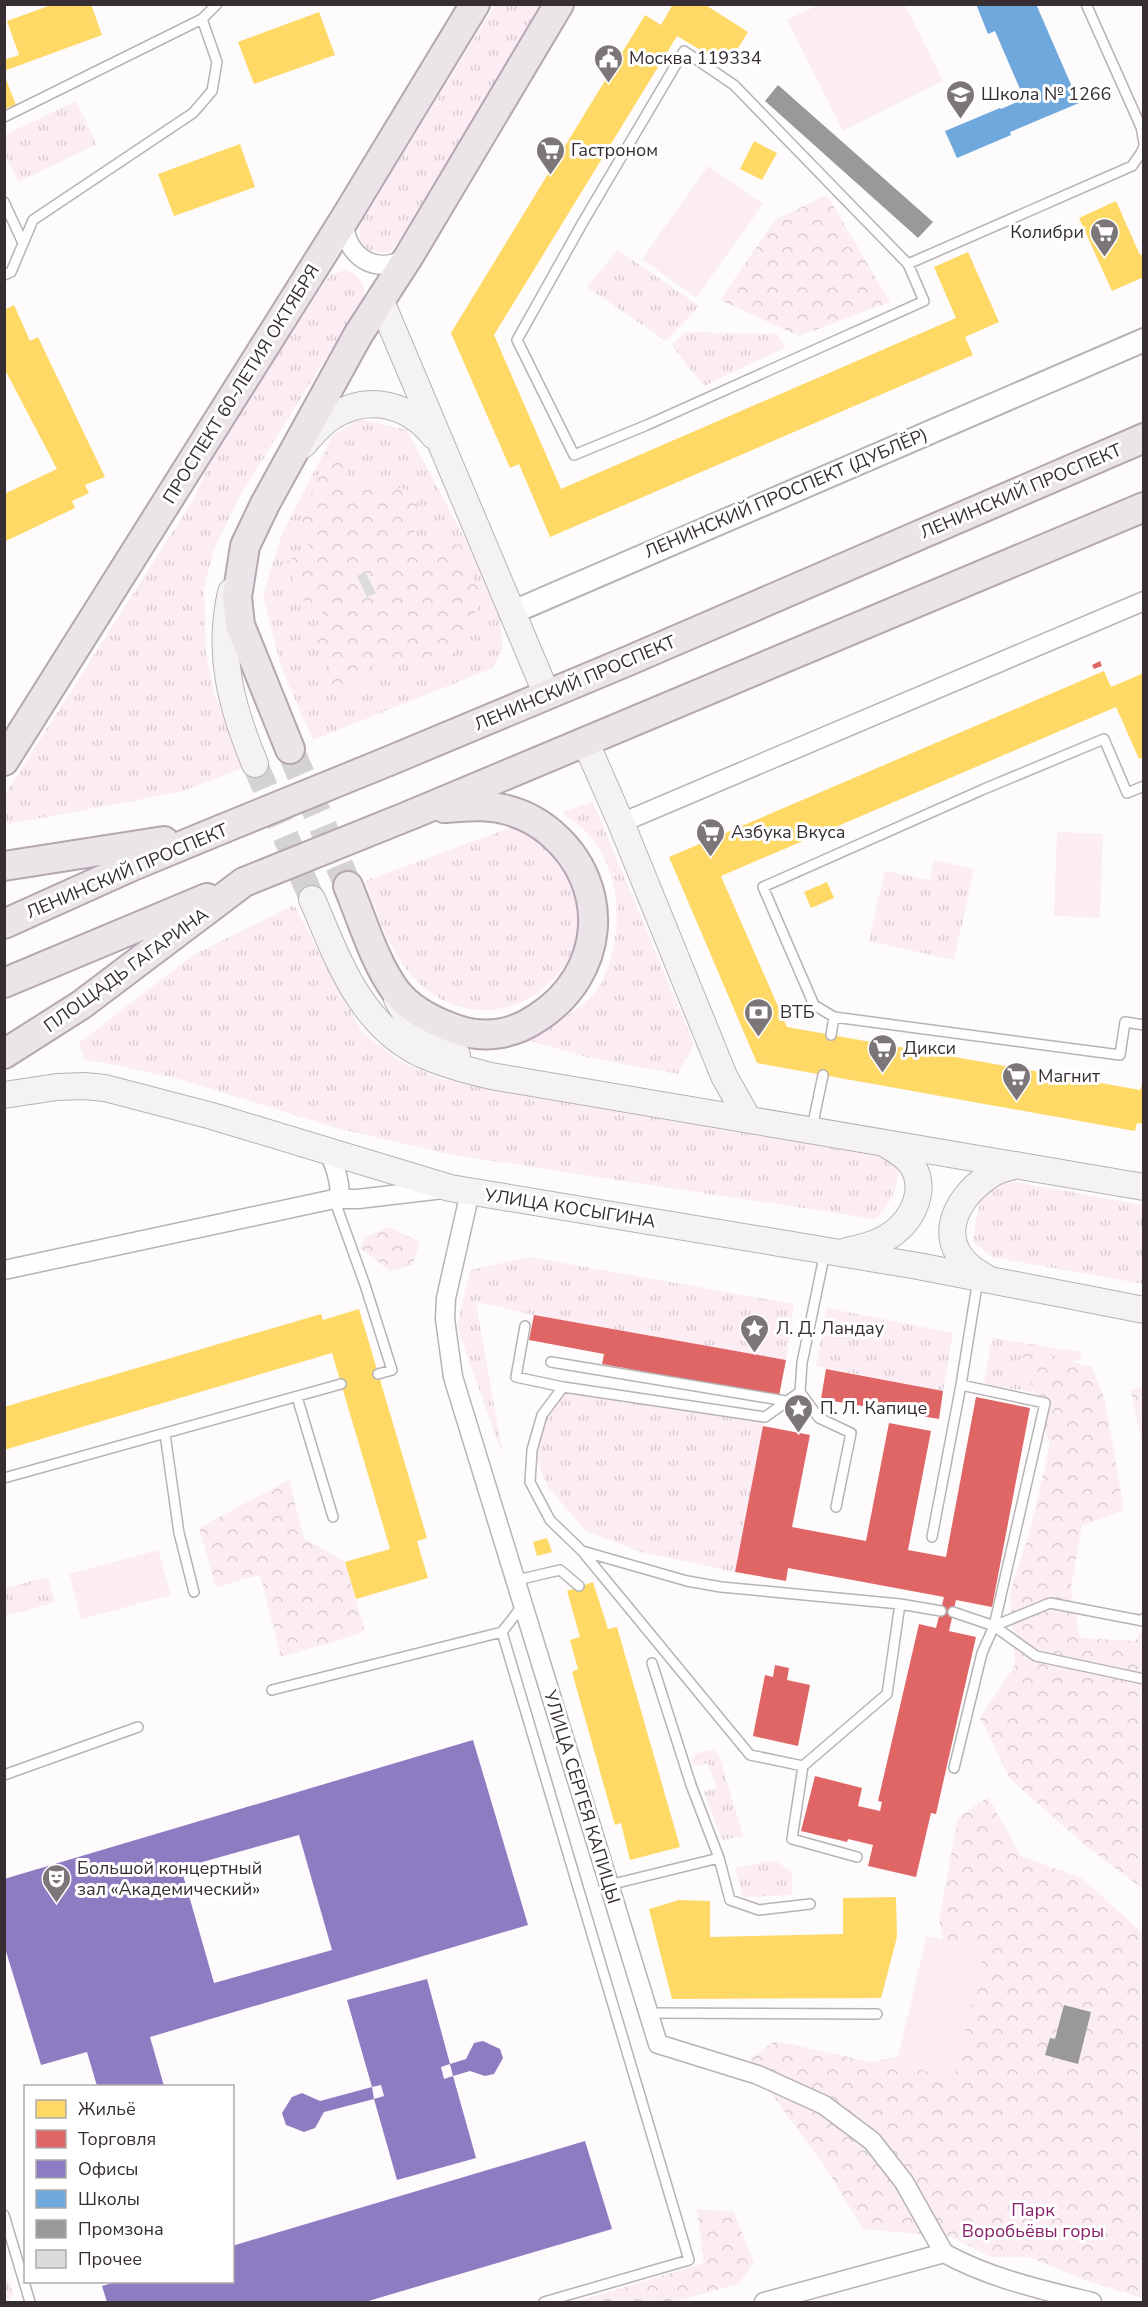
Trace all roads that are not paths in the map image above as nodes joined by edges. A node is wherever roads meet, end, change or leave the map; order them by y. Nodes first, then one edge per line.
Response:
1 (217, 4) edge
2 (475, 4) edge
3 (559, 4) edge
4 (1086, 4) edge
5 (202, 20) junction
6 (4, 117) edge
7 (1143, 144) edge
8 (4, 202) edge
9 (344, 220) junction
10 (23, 243) junction
11 (409, 256) junction
12 (908, 264) junction
13 (4, 275) edge
14 (380, 299) junction
15 (1143, 340) edge
16 (1143, 438) edge
17 (441, 445) junction
18 (283, 471) junction
19 (1143, 507) edge
20 (245, 546) junction
21 (1143, 601) edge
22 (511, 613) junction
23 (547, 695) junction
24 (586, 742) junction
25 (290, 750) tunnel mouth
26 (4, 761) edge
27 (255, 764) tunnel mouth
28 (1143, 786) edge
29 (413, 814) junction
30 (621, 823) junction
31 (222, 829) junction
32 (4, 866) edge
33 (244, 882) junction
34 (348, 886) tunnel mouth
35 (312, 899) tunnel mouth
36 (4, 924) edge
37 (384, 971) junction
38 (4, 983) edge
39 (834, 1017) junction
40 (1143, 1024) edge
41 (831, 1035) dead end
42 (4, 1054) edge
43 (823, 1075) dead end
44 (560, 1087) junction
45 (4, 1095) edge
46 (748, 1119) junction
47 (811, 1130) junction
48 (879, 1141) junction
49 (328, 1151) junction
50 (1016, 1165) junction
51 (1143, 1187) edge
52 (460, 1190) junction
53 (334, 1199) junction
54 (833, 1251) junction
55 (4, 1270) edge
56 (985, 1280) junction
57 (1143, 1310) edge
58 (525, 1326) dead end
59 (551, 1362) dead end
60 (378, 1374) dead end
61 (341, 1384) dead end
62 (961, 1384) junction
63 (563, 1387) junction
64 (800, 1392) junction
65 (297, 1397) junction
66 (786, 1401) junction
67 (165, 1434) junction
68 (4, 1478) edge
69 (836, 1507) dead end
70 (333, 1517) dead end
71 (932, 1537) dead end
72 (582, 1551) junction
73 (517, 1580) junction
74 (579, 1586) dead end
75 (194, 1592) dead end
76 (900, 1604) junction
77 (523, 1605) junction
78 (941, 1611) dead end
79 (953, 1612) dead end
80 (1143, 1618) edge
81 (994, 1626) junction
82 (502, 1632) junction
83 (652, 1663) dead end
84 (1143, 1679) edge
85 (272, 1690) dead end
86 (138, 1727) dead end
87 (803, 1766) junction
88 (954, 1768) dead end
89 (4, 1775) edge
90 (856, 1857) dead end
91 (719, 1858) junction
92 (609, 1885) junction
93 (810, 1904) dead end
94 (649, 2013) junction
95 (877, 2014) dead end
96 (4, 2215) edge
97 (944, 2253) junction
98 (24, 2282) edge
99 (24, 2283) edge
100 (30, 2302) edge
101 (544, 2302) edge
102 (764, 2302) edge
103 (1092, 2302) edge

1 - 5 lane
2 - 9 main road, ПРОСПЕКТ 60-ЛЕТИЯ ОКТЯБРЯ
3 - 11 main road
4 - 7 lane
5 - 6 lane
5 - 10 lane
7 - 12 lane
8 - 10 lane
9 - 11 street
9 - 26 main road, ПРОСПЕКТ 60-ЛЕТИЯ ОКТЯБРЯ
10 - 13 lane
11 - 14 main road
12 - 12 lane
14 - 17 main road
14 - 18 main road
15 - 22 street, ЛЕНИНСКИЙ ПРОСПЕКТ (ДУБЛЁР)
16 - 23 main road, ЛЕНИНСКИЙ ПРОСПЕКТ
17 - 18 main road
17 - 22 main road
18 - 20 main road
19 - 24 main road
20 - 25 main road
20 - 27 main road
21 - 30 street
22 - 23 main road
23 - 31 main road, ЛЕНИНСКИЙ ПРОСПЕКТ, bridge
24 - 29 main road
24 - 30 main road
28 - 39 lane
29 - 33 main road, bridge
29 - 37 main road
30 - 46 main road
31 - 32 main road
31 - 36 main road, ЛЕНИНСКИЙ ПРОСПЕКТ
33 - 38 main road
33 - 42 main road, ПЛОЩАДЬ ГАГАРИНА
34 - 37 main road
35 - 44 main road
37 - 44 main road
39 - 40 lane
39 - 41 lane
43 - 47 lane
44 - 46 main road
45 - 49 main road, УЛИЦА КОСЫГИНА
46 - 47 main road
47 - 48 main road
48 - 50 main road
48 - 54 main road
49 - 52 main road, УЛИЦА КОСЫГИНА
49 - 53 street
50 - 51 main road
50 - 56 main road
52 - 53 street
52 - 54 main road, УЛИЦА КОСЫГИНА
52 - 73 street, УЛИЦА СЕРГЕЯ КАПИЦЫ
53 - 55 street
53 - 60 lane
54 - 56 main road, УЛИЦА КОСЫГИНА
54 - 64 lane
56 - 57 main road, УЛИЦА КОСЫГИНА
56 - 62 lane
58 - 63 lane
59 - 66 lane
61 - 65 lane
62 - 71 lane
62 - 81 lane
63 - 66 lane
63 - 72 lane
64 - 66 lane
64 - 69 lane
65 - 67 lane
65 - 70 lane
67 - 68 lane
67 - 75 lane
72 - 76 lane
72 - 87 lane
73 - 74 lane
73 - 77 street, УЛИЦА СЕРГЕЯ КАПИЦЫ
76 - 78 lane
76 - 87 lane
77 - 82 lane
77 - 92 street, УЛИЦА СЕРГЕЯ КАПИЦЫ
79 - 81 lane
80 - 81 lane
81 - 84 lane
81 - 88 lane
82 - 85 lane
82 - 101 lane
83 - 91 lane
86 - 89 lane
87 - 90 lane
91 - 92 lane
91 - 93 lane
92 - 94 street, УЛИЦА СЕРГЕЯ КАПИЦЫ
94 - 95 lane
94 - 97 street, УЛИЦА СЕРГЕЯ КАПИЦЫ
96 - 98 lane
97 - 102 street
97 - 103 street
99 - 100 lane

